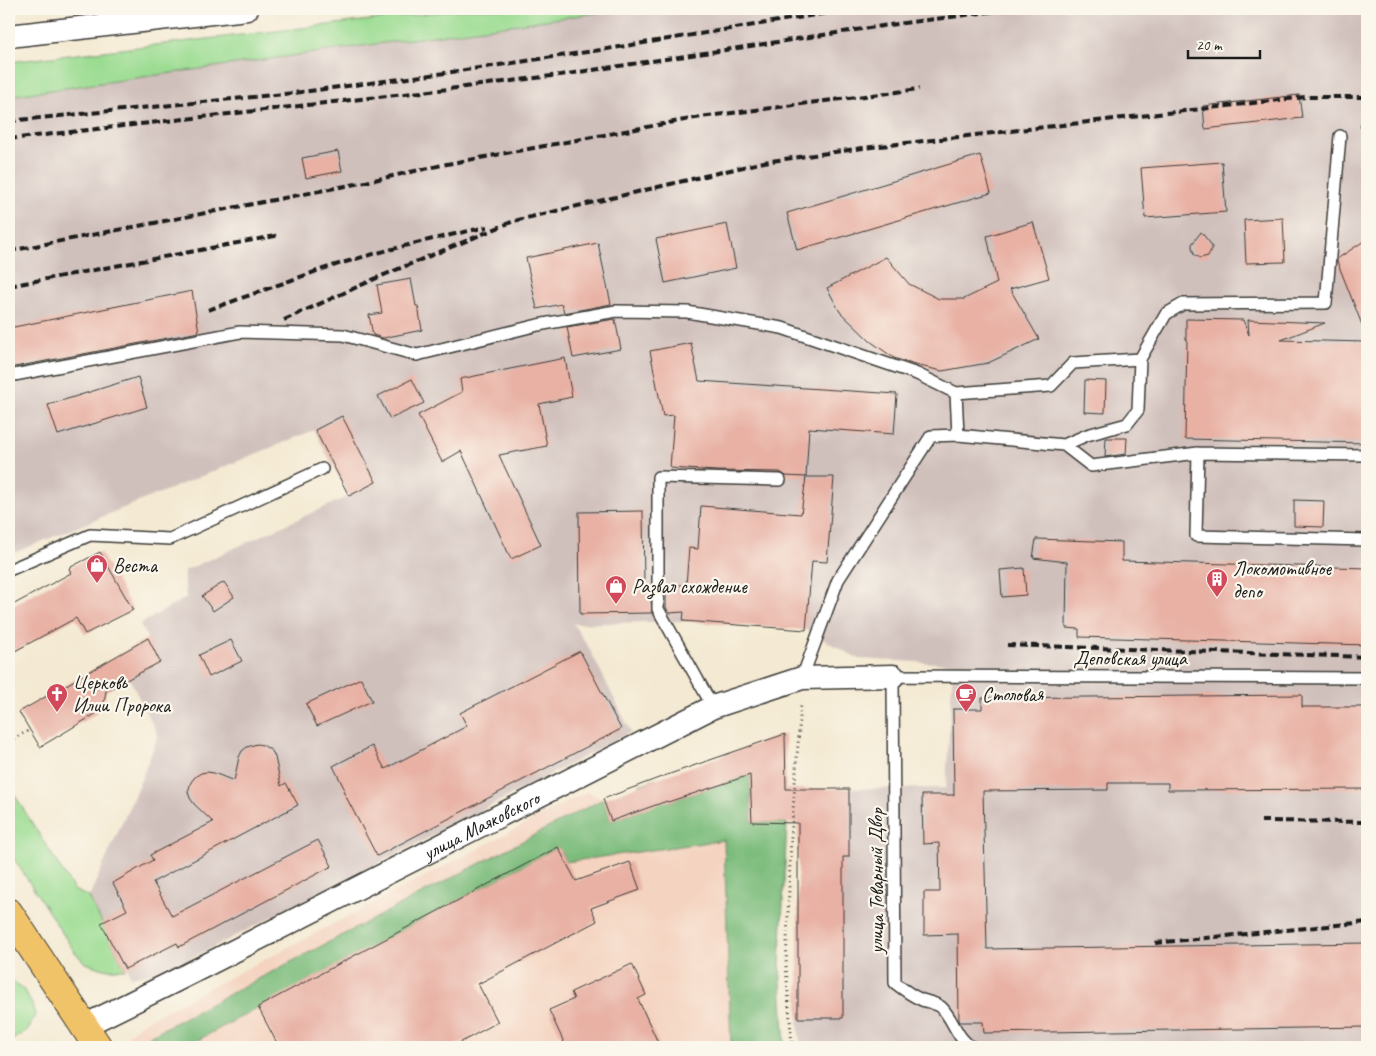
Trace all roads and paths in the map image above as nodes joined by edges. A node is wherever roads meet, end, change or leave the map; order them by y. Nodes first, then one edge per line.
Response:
1 (247, 9) edge
2 (9, 36) edge
3 (1340, 136) dead end
4 (1140, 359) junction
5 (9, 376) edge
6 (956, 393) junction
7 (958, 435) junction
8 (1064, 445) junction
9 (1198, 453) junction
10 (1367, 455) edge
11 (322, 469) dead end
12 (780, 480) dead end
13 (1367, 540) edge
14 (9, 570) edge
15 (893, 676) junction
16 (802, 678) junction
17 (1367, 678) edge
18 (713, 707) junction
19 (30, 730) dead end
20 (9, 741) edge
21 (9, 913) edge
22 (94, 1042) edge
23 (792, 1047) edge
24 (972, 1047) edge

1 - 2 street
3 - 4 lane
4 - 6 lane
4 - 8 lane
5 - 6 lane
6 - 7 lane
7 - 8 lane
7 - 16 lane
8 - 9 lane
9 - 10 lane
9 - 13 lane
11 - 14 lane
12 - 18 lane
15 - 16 street, улица Маяковского
15 - 17 lane, Деповская улица
15 - 24 lane, улица Товарный Двор
16 - 18 street, улица Маяковского
16 - 23 path
18 - 22 street, улица Маяковского
19 - 20 path
21 - 22 main road

